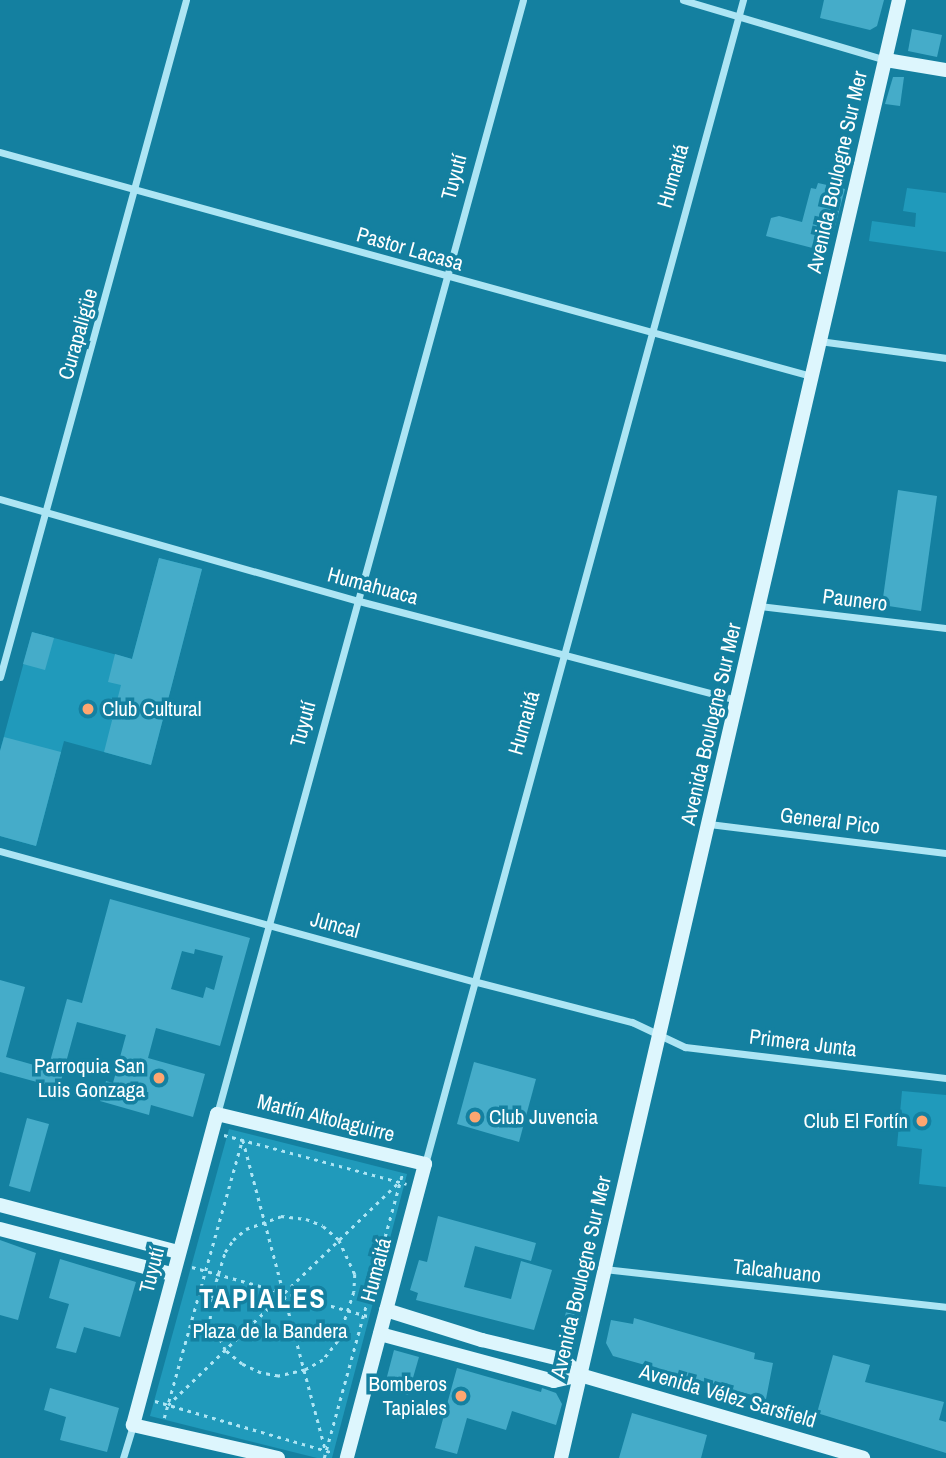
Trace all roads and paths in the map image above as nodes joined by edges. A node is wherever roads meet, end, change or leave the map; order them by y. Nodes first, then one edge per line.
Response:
1 (186, 0) edge
2 (523, 0) edge
3 (683, 0) edge
4 (743, 0) edge
5 (899, 0) edge
6 (739, 15) junction
7 (886, 60) junction
8 (946, 70) edge
9 (0, 152) edge
10 (136, 191) junction
11 (448, 278) junction
12 (651, 333) junction
13 (818, 341) junction
14 (946, 358) edge
15 (811, 376) junction
16 (0, 499) edge
17 (46, 512) junction
18 (359, 601) junction
19 (759, 606) junction
20 (946, 628) edge
21 (565, 655) junction
22 (0, 677) edge
23 (738, 700) junction
24 (709, 824) junction
25 (0, 851) edge
26 (946, 853) edge
27 (270, 925) junction
28 (473, 981) junction
29 (659, 1034) junction
30 (946, 1078) edge
31 (217, 1114) junction
32 (248, 1121) junction
33 (212, 1132) junction
34 (243, 1140) junction
35 (407, 1160) junction
36 (425, 1164) junction
37 (400, 1181) junction
38 (419, 1190) junction
39 (0, 1205) edge
40 (264, 1220) junction
41 (0, 1229) edge
42 (339, 1240) junction
43 (175, 1263) junction
44 (604, 1269) junction
45 (205, 1271) junction
46 (218, 1275) junction
47 (284, 1293) junction
48 (946, 1307) edge
49 (350, 1311) junction
50 (363, 1315) junction
51 (383, 1322) junction
52 (482, 1340) junction
53 (225, 1350) junction
54 (475, 1359) junction
55 (305, 1370) junction
56 (580, 1375) junction
57 (142, 1397) junction
58 (168, 1405) junction
59 (133, 1425) junction
60 (161, 1430) junction
61 (326, 1451) junction
62 (347, 1457) edge
63 (123, 1458) edge
64 (278, 1458) edge
65 (324, 1458) edge
66 (561, 1458) edge
67 (863, 1458) edge

1 - 10 street, Curapaligüe
2 - 11 street, Tuyutí
3 - 6 street
4 - 6 street, Humaitá
5 - 7 street, Avenida Boulogne Sur Mer
6 - 7 street
6 - 12 street, Humaitá
7 - 8 street
7 - 13 street, Avenida Boulogne Sur Mer
9 - 10 street, Pastor Lacasa
10 - 11 street, Pastor Lacasa
10 - 17 street, Curapaligüe
11 - 12 street, Pastor Lacasa
11 - 18 street, Tuyutí
12 - 15 street, Pastor Lacasa
12 - 21 street, Humaitá
13 - 14 street
13 - 15 street, Avenida Boulogne Sur Mer
15 - 19 street, Avenida Boulogne Sur Mer
16 - 17 street, Humahuaca
17 - 18 street, Humahuaca
17 - 22 street, Curapaligüe
18 - 21 street, Humahuaca
18 - 27 street, Tuyutí
19 - 20 street, Paunero
19 - 23 street, Avenida Boulogne Sur Mer
21 - 23 street, Humahuaca
21 - 28 street, Humaitá
23 - 24 street, Avenida Boulogne Sur Mer
24 - 26 street, General Pico
24 - 29 street, Avenida Boulogne Sur Mer
25 - 27 street, Juncal
27 - 28 street, Juncal
27 - 31 street, Tuyutí
28 - 29 street, Juncal
28 - 36 street, Humaitá
29 - 30 street, Primera Junta
29 - 44 street, Avenida Boulogne Sur Mer
31 - 32 street, Martín Altolaguirre
31 - 33 street, Tuyutí
32 - 34 path
32 - 35 street, Martín Altolaguirre
33 - 34 path
33 - 43 street, Tuyutí
34 - 37 path
34 - 40 path
34 - 45 path
35 - 36 street, Martín Altolaguirre
35 - 37 path
36 - 38 street, Humaitá
37 - 38 path
37 - 42 path
37 - 50 path
38 - 51 street, Humaitá
39 - 43 street
40 - 42 path
40 - 46 path
40 - 47 path
41 - 43 street
42 - 47 path
42 - 49 path
43 - 45 path
43 - 57 street, Tuyutí
44 - 48 street, Talcahuano
44 - 56 street, Avenida Boulogne Sur Mer
45 - 46 path
45 - 58 path
46 - 47 path
46 - 53 path
47 - 49 path
47 - 53 path
47 - 55 path
49 - 50 path
49 - 55 path
50 - 51 path
50 - 61 path
51 - 52 street
51 - 54 street
51 - 62 street, Humaitá
52 - 54 street
52 - 56 street
53 - 55 path
53 - 58 path
54 - 56 street
55 - 61 path
56 - 66 street, Avenida Boulogne Sur Mer
56 - 67 street, Avenida Vélez Sarsfield
57 - 58 path
57 - 59 street, Tuyutí
58 - 60 path
58 - 61 path
59 - 60 street
59 - 63 street, Tuyutí
60 - 64 street
61 - 62 path
61 - 65 path

